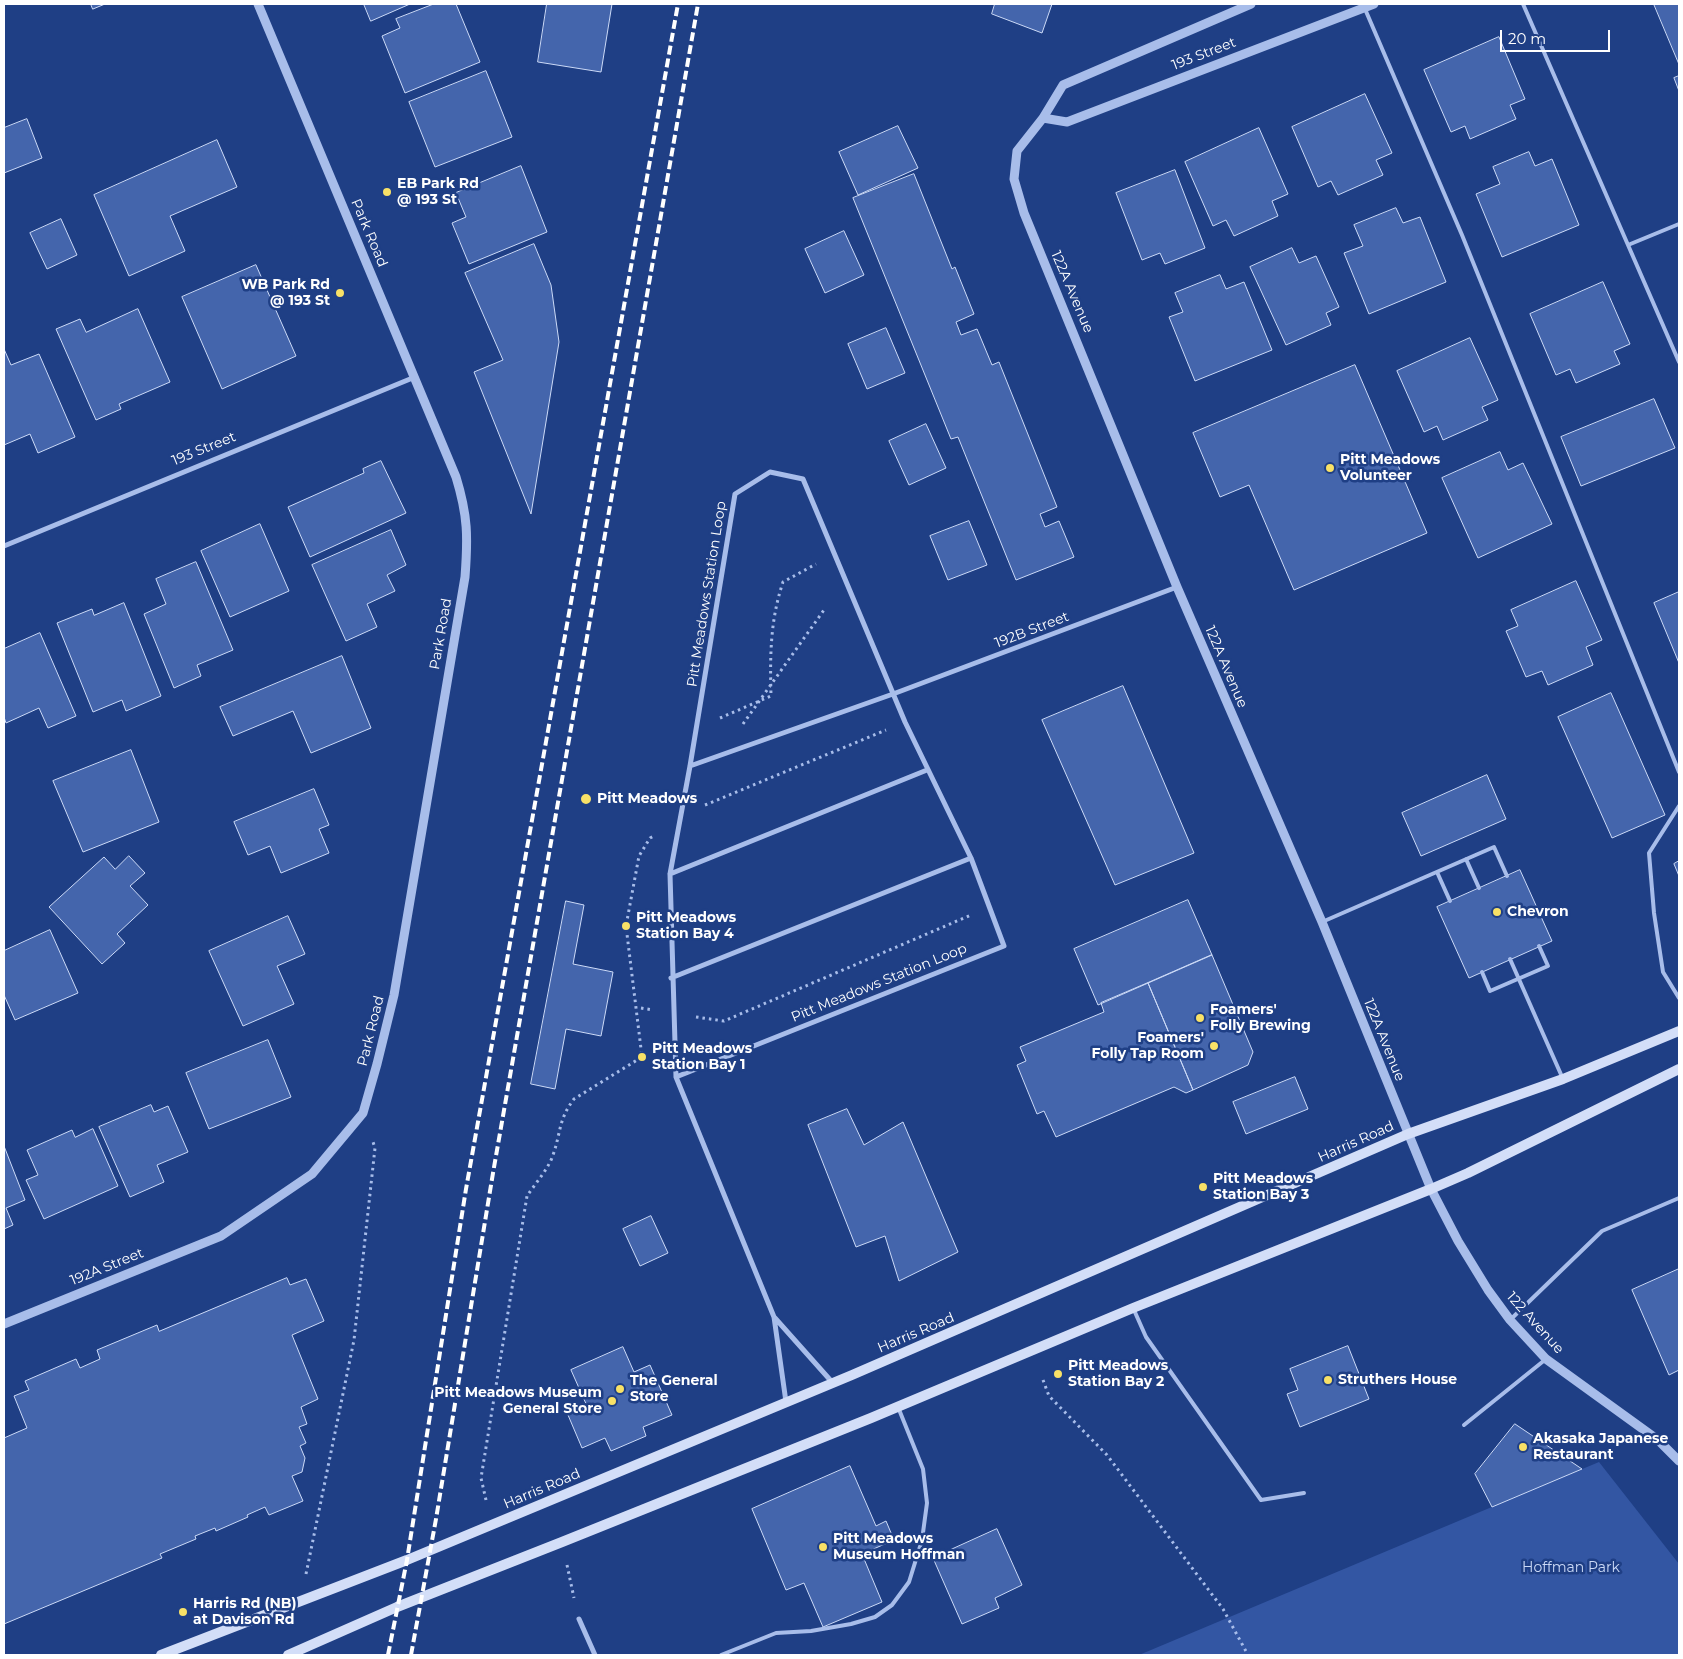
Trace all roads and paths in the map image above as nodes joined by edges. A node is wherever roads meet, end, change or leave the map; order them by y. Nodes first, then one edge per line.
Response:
1 (258, 4) edge
2 (1251, 4) edge
3 (1374, 4) edge
4 (1523, 4) edge
5 (1364, 8) junction
6 (1043, 118) junction
7 (1018, 150) joint
8 (1679, 224) edge
9 (1628, 245) junction
10 (1679, 362) edge
11 (415, 377) junction
12 (4, 546) edge
13 (835, 556) junction
14 (1178, 587) junction
15 (893, 694) junction
16 (697, 727) junction
17 (690, 766) junction
18 (928, 770) junction
19 (1679, 772) edge
20 (1679, 806) edge
21 (658, 834) dead end
22 (972, 858) junction
23 (1466, 859) junction
24 (1437, 872) junction
25 (670, 874) junction
26 (1507, 876) dead end
27 (1479, 888) dead end
28 (1450, 901) dead end
29 (990, 907) junction
30 (1322, 922) junction
31 (1539, 946) dead end
32 (1510, 959) dead end
33 (1482, 972) dead end
34 (672, 978) junction
35 (1519, 979) junction
36 (1679, 998) edge
37 (724, 1021) dead end
38 (1679, 1031) edge
39 (1679, 1068) edge
40 (676, 1077) junction
41 (1563, 1079) junction
42 (363, 1113) junction
43 (1408, 1134) junction
44 (1431, 1189) junction
45 (1679, 1198) edge
46 (221, 1236) joint
47 (1133, 1308) junction
48 (774, 1318) junction
49 (1510, 1320) junction
50 (4, 1324) edge
51 (1546, 1359) junction
52 (1043, 1380) dead end
53 (833, 1383) junction
54 (786, 1402) junction
55 (898, 1407) junction
56 (1464, 1425) dead end
57 (1679, 1461) edge
58 (1304, 1493) dead end
59 (492, 1525) junction
60 (562, 1542) junction
61 (300, 1601) junction
62 (579, 1619) joint
63 (161, 1655) edge
64 (288, 1655) edge
65 (595, 1655) edge
66 (721, 1655) edge
67 (1248, 1655) edge

1 - 11 street, Park Road
2 - 6 street, 193 Street
3 - 5 street, 193 Street
4 - 9 lane
5 - 6 street, 193 Street
5 - 19 lane
6 - 7 street, 193 Street
7 - 14 street, 122A Avenue
8 - 9 lane
9 - 10 lane
11 - 12 street, 193 Street
11 - 42 street, Park Road
13 - 15 street, Pitt Meadows Station Loop
13 - 16 path
13 - 16 street, Pitt Meadows Station Loop
14 - 15 street, 192B Street
14 - 30 street, 122A Avenue
15 - 17 street
15 - 18 street, Pitt Meadows Station Loop
16 - 17 street, Pitt Meadows Station Loop
17 - 25 street, Pitt Meadows Station Loop
18 - 22 street, Pitt Meadows Station Loop
18 - 25 street
20 - 36 lane
21 - 59 path
22 - 29 street, Pitt Meadows Station Loop
22 - 34 street
23 - 24 lane
23 - 26 lane
23 - 27 lane
24 - 28 lane
24 - 30 lane
25 - 34 street, Pitt Meadows Station Loop
29 - 37 path
29 - 40 street, Pitt Meadows Station Loop
30 - 43 street, 122A Avenue
31 - 35 lane
32 - 35 lane
33 - 35 lane
34 - 40 street, Pitt Meadows Station Loop
35 - 41 lane
38 - 41 main road, Harris Road
39 - 44 main road
40 - 48 street, Pitt Meadows Station Loop
41 - 43 main road, Harris Road
42 - 46 street, Park Road
42 - 61 path
43 - 44 street, 122A Avenue
43 - 53 main road, Harris Road
44 - 47 main road
44 - 49 street, 122 Avenue
45 - 49 lane
46 - 50 street, 192A Street
47 - 55 main road
47 - 58 lane
48 - 53 street
48 - 54 street
49 - 51 street, 122 Avenue
51 - 56 lane
51 - 57 street, 122 Avenue
52 - 67 path
53 - 54 main road, Harris Road
54 - 59 main road, Harris Road
55 - 60 main road
55 - 66 lane
59 - 61 main road, Harris Road
60 - 62 path
60 - 64 main road
61 - 63 main road, Harris Road
62 - 65 street

